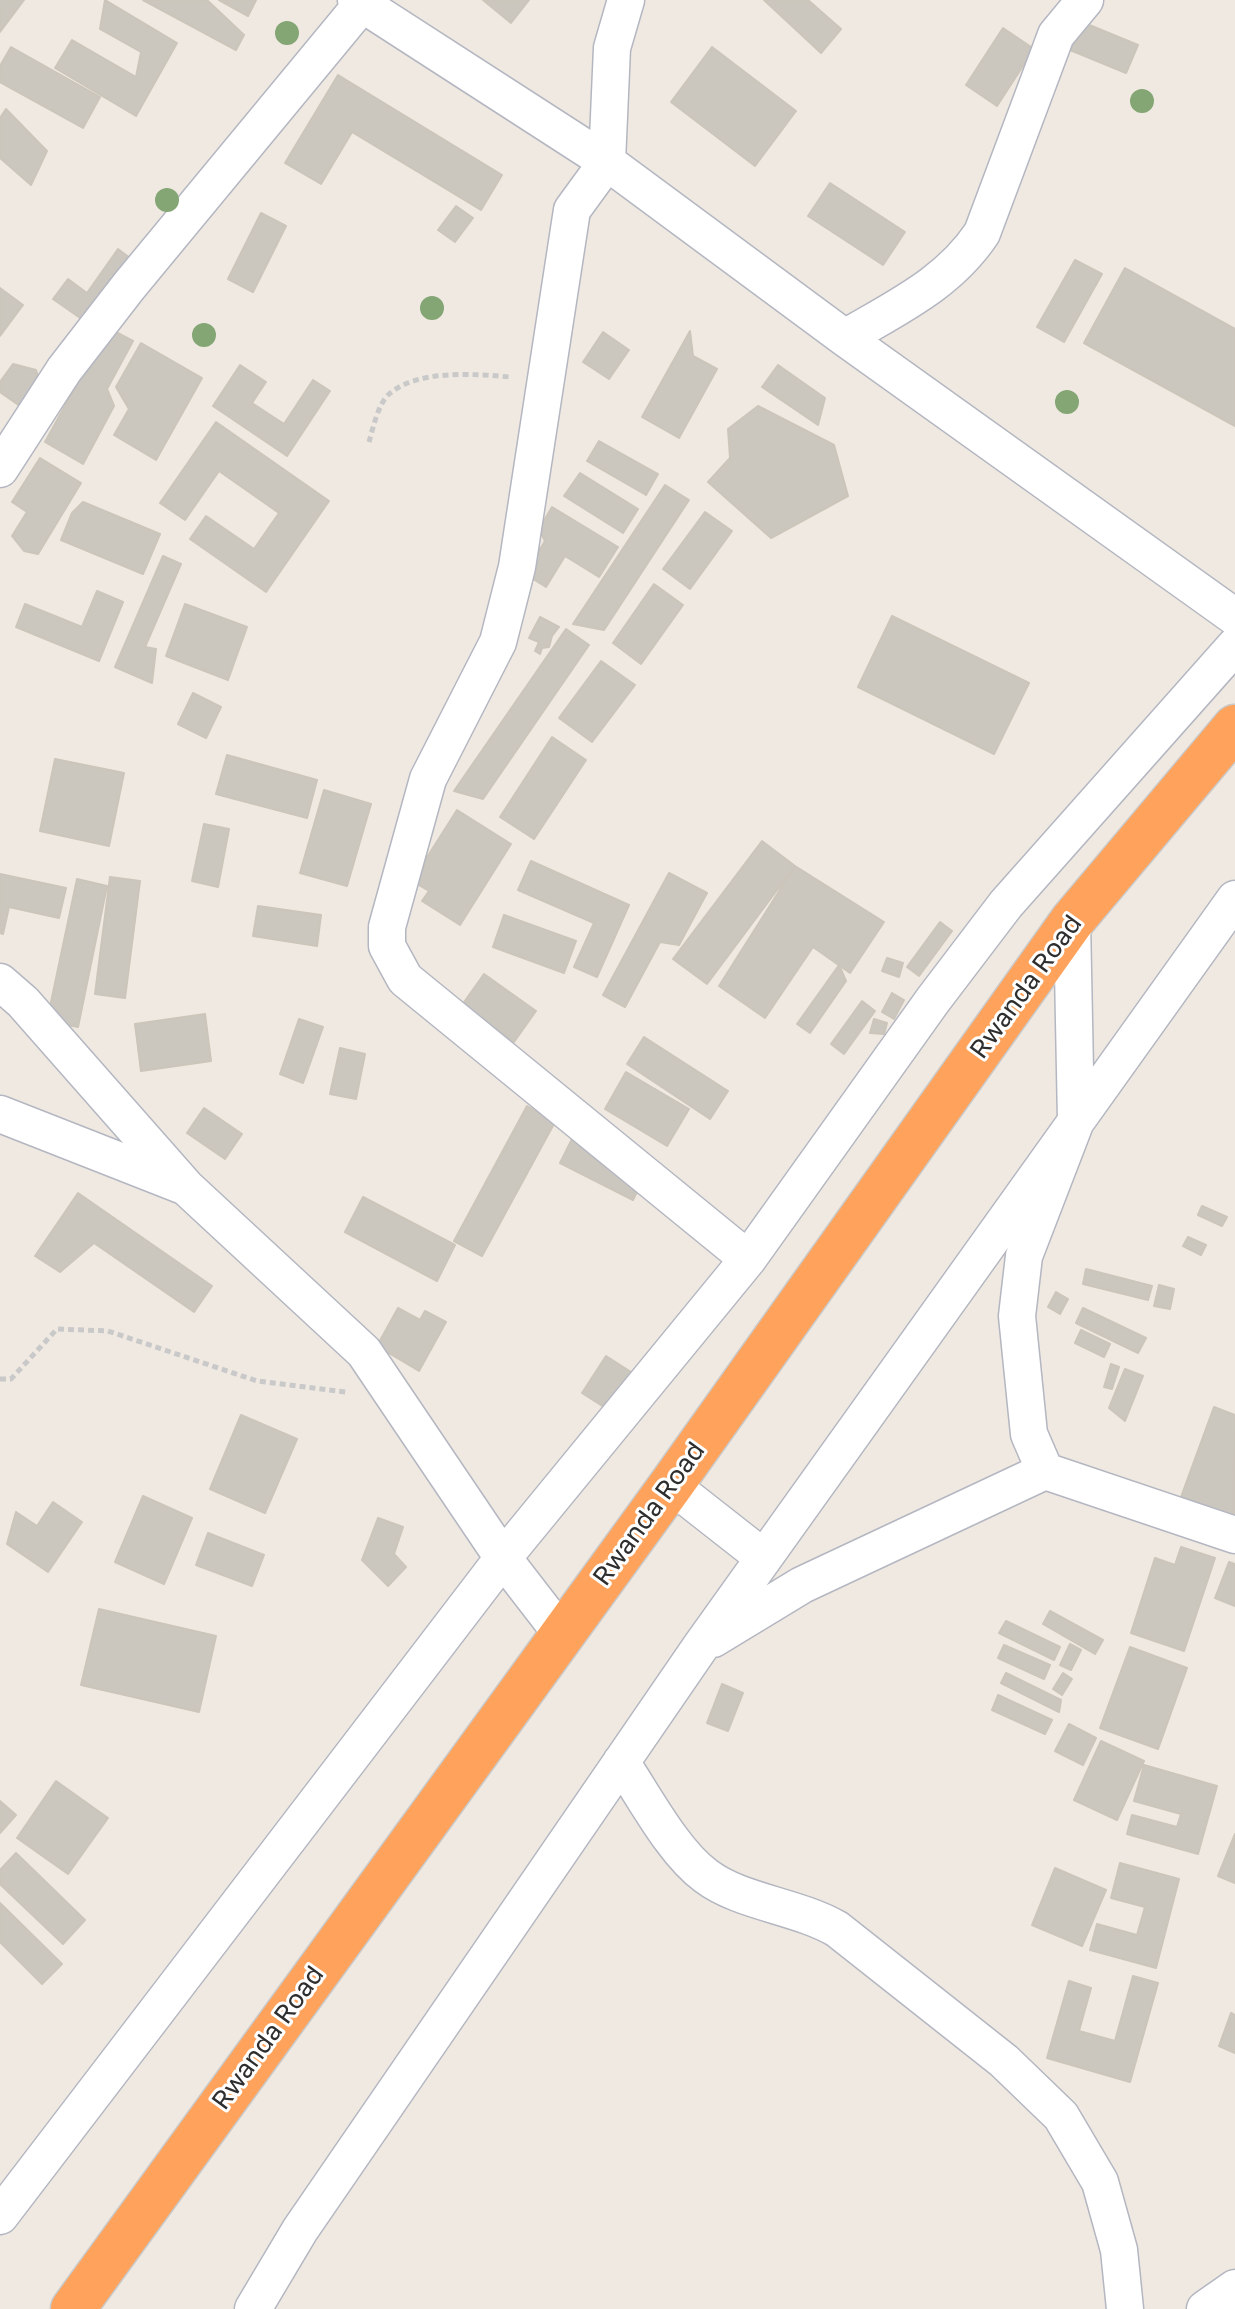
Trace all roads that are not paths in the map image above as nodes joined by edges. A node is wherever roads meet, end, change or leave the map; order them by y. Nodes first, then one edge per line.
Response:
1 (626, 0) edge
2 (1085, 0) edge
3 (359, 2) edge
4 (607, 162) junction
5 (845, 338) junction
6 (0, 469) edge
7 (1235, 617) edge
8 (1235, 646) edge
9 (1235, 727) edge
10 (1235, 899) edge
11 (1072, 921) junction
12 (0, 982) edge
13 (0, 1114) edge
14 (1076, 1121) junction
15 (186, 1187) junction
16 (748, 1259) junction
17 (1045, 1471) junction
18 (671, 1485) junction
19 (1235, 1535) edge
20 (503, 1558) junction
21 (764, 1558) junction
22 (561, 1633) junction
23 (701, 1646) junction
24 (621, 1762) junction
25 (0, 2216) edge
26 (1235, 2288) edge
27 (73, 2309) edge
28 (253, 2309) edge
29 (1125, 2309) edge
30 (1205, 2309) edge

1 - 4 street
2 - 5 street
3 - 4 street
3 - 6 street
4 - 5 street
4 - 16 street
5 - 7 street
8 - 16 street
9 - 11 highway, Rwanda Road
10 - 14 street
11 - 14 street
11 - 18 highway, Rwanda Road
12 - 15 street
13 - 15 street
14 - 17 street
14 - 21 street
15 - 20 street
16 - 20 street
17 - 19 street
17 - 23 street
18 - 21 street
18 - 22 highway, Rwanda Road
20 - 22 street
20 - 25 street
21 - 23 street
22 - 27 highway, Rwanda Road
23 - 24 street
24 - 28 street
24 - 29 street
26 - 30 street

